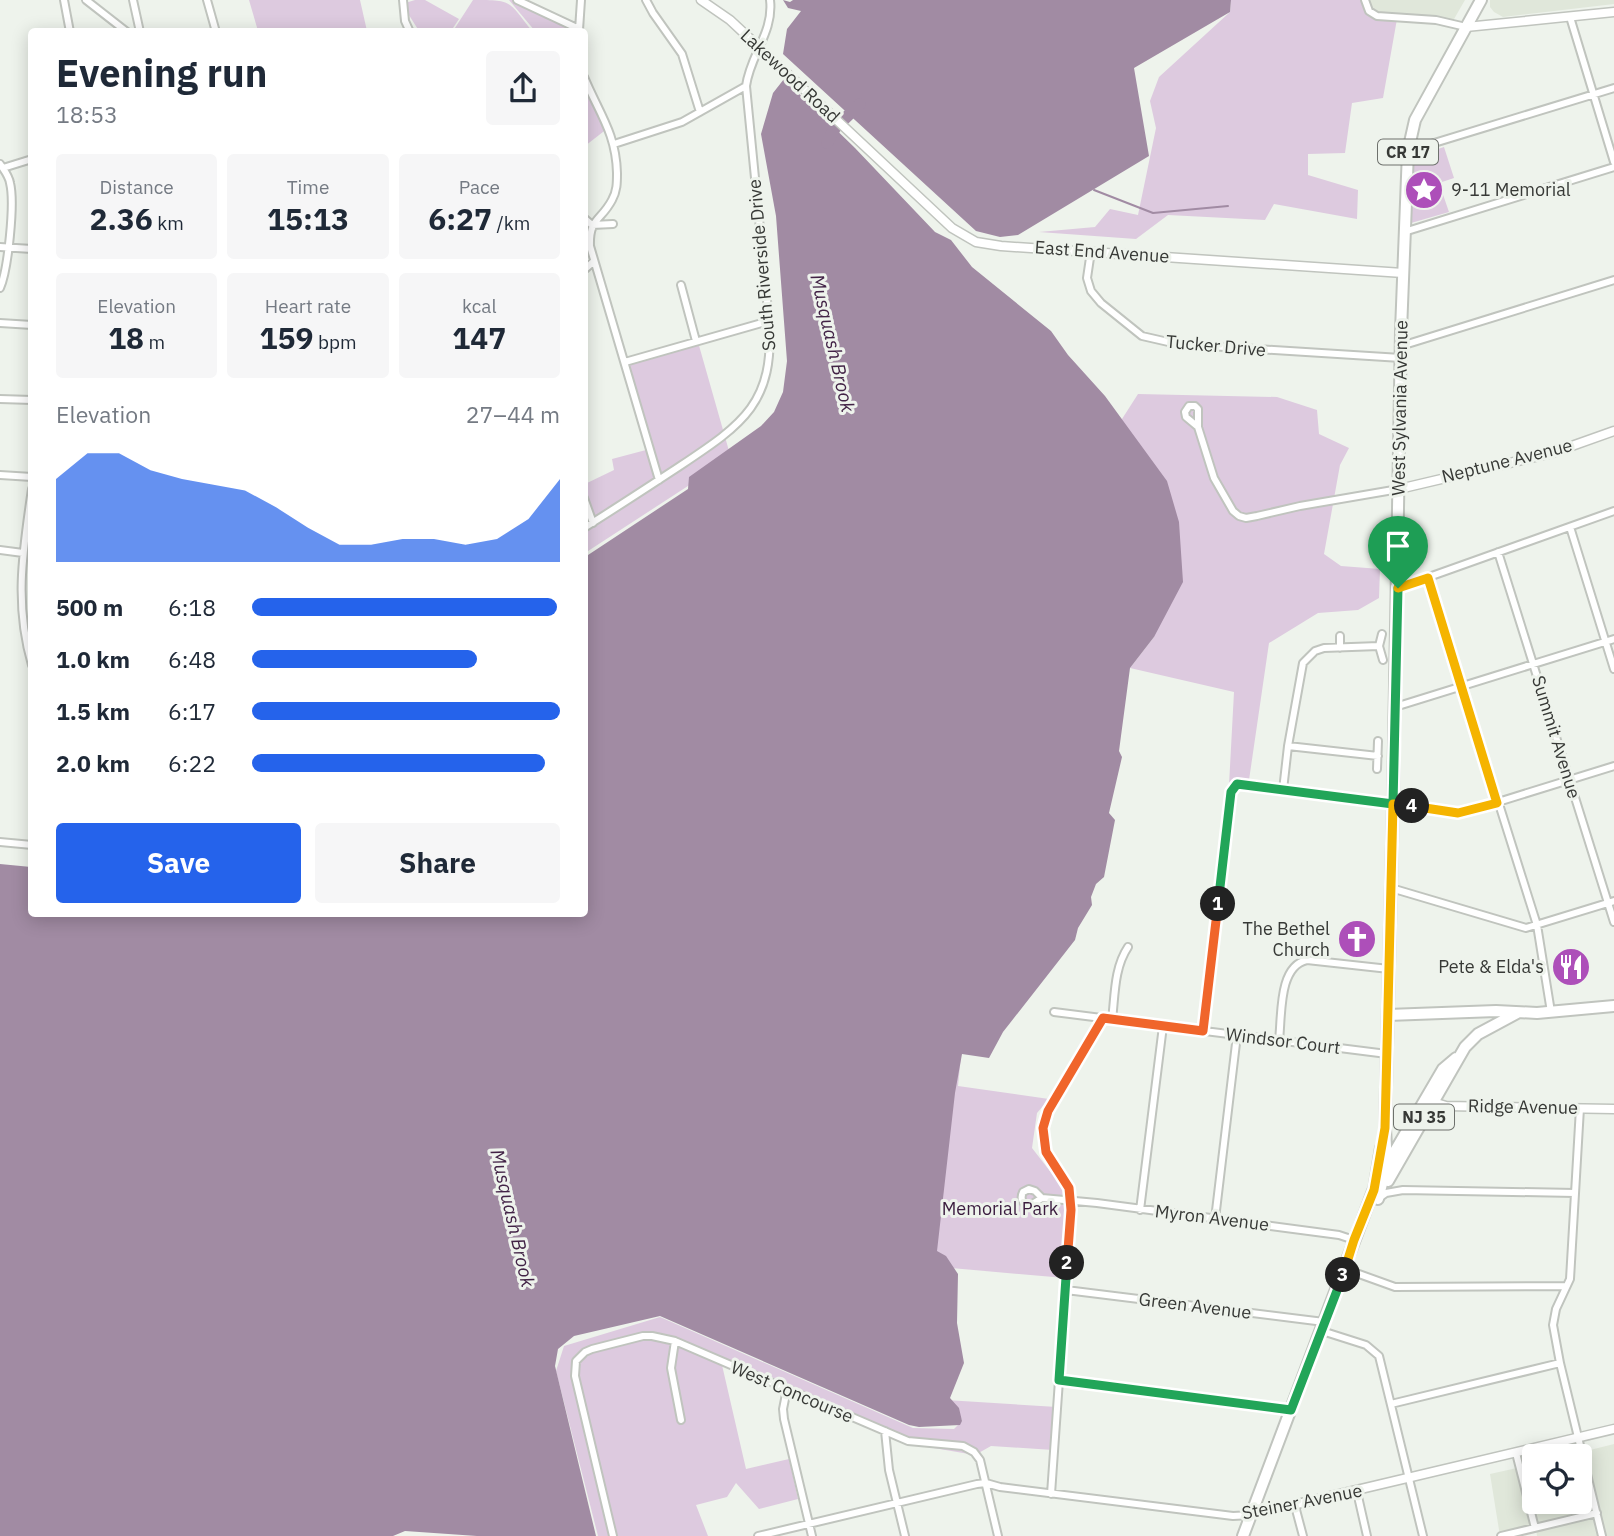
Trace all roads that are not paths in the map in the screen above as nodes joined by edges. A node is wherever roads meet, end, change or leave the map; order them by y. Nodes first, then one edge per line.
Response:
1 (64, 0) edge
2 (86, 0) edge
3 (133, 0) edge
4 (207, 0) edge
5 (403, 0) edge
6 (517, 0) edge
7 (581, 0) edge
8 (646, 0) edge
9 (701, 0) edge
10 (770, 0) edge
11 (1365, 0) edge
12 (1481, 0) edge
13 (1614, 12) edge
14 (1570, 17) junction
15 (1466, 27) junction
16 (69, 28) edge
17 (122, 28) edge
18 (139, 28) edge
19 (215, 28) edge
20 (408, 28) edge
21 (575, 28) edge
22 (579, 28) edge
23 (759, 48) junction
24 (588, 86) edge
25 (746, 86) junction
26 (1614, 88) edge
27 (1593, 94) junction
28 (700, 113) junction
29 (846, 127) joint
30 (614, 144) junction
31 (1408, 151) junction
32 (28, 160) edge
33 (1614, 164) edge
34 (1, 166) edge
35 (588, 222) edge
36 (613, 224) dead end
37 (592, 225) junction
38 (1404, 232) junction
39 (0, 247) edge
40 (8, 248) junction
41 (28, 249) edge
42 (1091, 251) junction
43 (593, 262) junction
44 (588, 266) edge
45 (1403, 273) junction
46 (1614, 280) edge
47 (681, 285) dead end
48 (0, 288) edge
49 (769, 321) junction
50 (0, 323) edge
51 (28, 325) edge
52 (696, 341) junction
53 (1401, 352) junction
54 (625, 362) junction
55 (0, 399) edge
56 (28, 400) edge
57 (1198, 427) dead end
58 (1614, 431) edge
59 (0, 475) edge
60 (28, 477) edge
61 (659, 480) junction
62 (1399, 489) junction
63 (588, 509) edge
64 (1614, 511) edge
65 (28, 517) edge
66 (593, 523) junction
67 (588, 526) edge
68 (1570, 527) junction
69 (0, 550) edge
70 (1498, 552) junction
71 (23, 553) junction
72 (1428, 578) junction
73 (1398, 588) junction
74 (1382, 634) dead end
75 (1340, 636) dead end
76 (1614, 639) edge
77 (1606, 642) junction
78 (28, 645) edge
79 (1379, 646) junction
80 (1340, 648) junction
81 (1383, 660) dead end
82 (1533, 664) junction
83 (1614, 669) edge
84 (1461, 687) junction
85 (1395, 708) junction
86 (1378, 741) dead end
87 (1288, 746) junction
88 (1378, 756) junction
89 (1614, 766) edge
90 (1377, 769) dead end
91 (1569, 780) junction
92 (1283, 790) junction
93 (1497, 803) junction
94 (1393, 804) junction
95 (0, 842) edge
96 (28, 845) edge
97 (1391, 888) junction
98 (1611, 902) edge
99 (1614, 922) edge
100 (1536, 925) junction
101 (1128, 947) dead end
102 (1389, 969) junction
103 (1614, 1006) edge
104 (1054, 1012) dead end
105 (1551, 1012) junction
106 (1465, 1013) junction
107 (1517, 1013) junction
108 (1388, 1015) junction
109 (1103, 1018) junction
110 (1112, 1020) junction
111 (1163, 1026) junction
112 (1203, 1031) junction
113 (1478, 1034) junction
114 (1237, 1035) junction
115 (1279, 1040) junction
116 (1387, 1054) junction
117 (1456, 1058) junction
118 (1433, 1102) junction
119 (1580, 1108) junction
120 (1614, 1109) edge
121 (1385, 1128) junction
122 (1388, 1170) junction
123 (1403, 1190) junction
124 (1575, 1193) junction
125 (1376, 1194) junction
126 (1042, 1198) dead end
127 (1070, 1200) junction
128 (1140, 1210) junction
129 (1215, 1219) junction
130 (1354, 1240) junction
131 (1345, 1269) junction
132 (1566, 1286) junction
133 (1066, 1290) junction
134 (1323, 1327) junction
135 (675, 1341) junction
136 (1560, 1363) junction
137 (1059, 1380) junction
138 (787, 1389) junction
139 (1391, 1404) junction
140 (1291, 1410) junction
141 (681, 1420) dead end
142 (1614, 1429) edge
143 (884, 1432) junction
144 (1578, 1438) junction
145 (1516, 1453) junction
146 (1409, 1478) junction
147 (986, 1483) junction
148 (1357, 1492) junction
149 (1051, 1494) junction
150 (897, 1502) junction
151 (1295, 1506) junction
152 (1597, 1513) junction
153 (1251, 1515) junction
154 (809, 1524) junction
155 (1535, 1528) junction
156 (613, 1536) edge
157 (758, 1536) edge
158 (812, 1536) edge
159 (905, 1536) edge
160 (999, 1536) edge
161 (1243, 1536) edge
162 (1303, 1536) edge
163 (1367, 1536) edge
164 (1423, 1536) edge
165 (1501, 1536) edge
166 (1602, 1536) edge

1 - 16 street
2 - 17 street
3 - 18 street
4 - 19 street
5 - 20 street
6 - 21 street
7 - 22 street
8 - 28 street
9 - 23 street, Lakewood Road
10 - 23 street, South Riverside Drive
11 - 15 street
12 - 15 main road, West Sylvania Avenue / CR 17
13 - 14 street
14 - 15 street
14 - 27 street
15 - 31 main road, West Sylvania Avenue / CR 17
23 - 25 street, South Riverside Drive
23 - 29 street, Lakewood Road
24 - 30 street
25 - 28 street
25 - 49 street, South Riverside Drive
26 - 27 street
27 - 31 street
27 - 33 street
28 - 30 street
29 - 42 street, East End Avenue
30 - 37 street
31 - 38 main road, West Sylvania Avenue / CR 17
32 - 34 street
33 - 38 street
34 - 40 street
35 - 37 street
36 - 37 street
37 - 43 street
38 - 45 main road, West Sylvania Avenue / CR 17
39 - 40 street
40 - 41 street
40 - 48 street
42 - 45 street, East End Avenue
42 - 53 street, Tucker Drive
43 - 44 street
43 - 54 street
45 - 53 main road, West Sylvania Avenue / CR 17
46 - 53 street
47 - 52 street
49 - 52 street
49 - 61 street, South Riverside Drive
50 - 51 street
52 - 54 street
53 - 62 main road, West Sylvania Avenue / CR 17
54 - 61 street
55 - 56 street
57 - 62 street
58 - 62 street, Neptune Avenue
59 - 60 street
61 - 66 street, South Riverside Drive
62 - 73 main road, West Sylvania Avenue / CR 17
63 - 66 street
64 - 68 street
65 - 71 street
66 - 67 street, South Riverside Drive
68 - 70 street
68 - 77 street
69 - 71 street
70 - 72 street
70 - 82 street, Summit Avenue
71 - 78 street
72 - 73 street
72 - 84 street
73 - 85 main road, West Sylvania Avenue / CR 17
74 - 79 street
75 - 80 street
76 - 77 street
77 - 82 street
77 - 83 street
79 - 80 street
79 - 81 street
80 - 87 street
82 - 84 street
82 - 91 street, Summit Avenue
84 - 85 street
84 - 93 street
85 - 94 main road, West Sylvania Avenue / CR 17
86 - 88 street
87 - 88 street
87 - 92 street
88 - 90 street
89 - 91 street
91 - 93 street
91 - 98 street, Summit Avenue
92 - 94 street
92 - 112 street
93 - 94 street
93 - 100 street
94 - 97 main road, West Sylvania Avenue / CR 17
95 - 96 street
97 - 100 street
97 - 102 main road, West Sylvania Avenue / CR 17
98 - 99 street, Summit Avenue
98 - 100 street
100 - 105 street
101 - 110 street
102 - 108 main road, West Sylvania Avenue / CR 17
102 - 115 street
103 - 105 main road, NJ 35
104 - 109 street, Windsor Court
105 - 107 main road, NJ 35
106 - 107 main road
106 - 108 main road
106 - 113 main road
107 - 113 main road, NJ 35
108 - 116 main road, West Sylvania Avenue / CR 17
109 - 110 street, Windsor Court
109 - 127 street
110 - 111 street, Windsor Court
111 - 112 street, Windsor Court
111 - 128 street
112 - 114 street, Windsor Court
113 - 117 main road, NJ 35
114 - 115 street, Windsor Court
114 - 129 street
115 - 116 street, Windsor Court
116 - 121 main road, West Sylvania Avenue / CR 17
117 - 118 main road, NJ 35
117 - 122 main road, NJ 35
118 - 119 street, Ridge Avenue
118 - 122 main road, NJ 35
119 - 120 street, Ridge Avenue
119 - 124 street
121 - 122 main road, West Sylvania Avenue / CR 17
121 - 125 main road, West Sylvania Avenue / CR 17
122 - 123 street
122 - 125 main road, West Sylvania Avenue / CR 17
123 - 124 street
123 - 125 street
124 - 132 street
125 - 130 main road
125 - 131 main road
126 - 127 street, Myron Avenue
127 - 128 street, Myron Avenue
127 - 133 street
128 - 129 street, Myron Avenue
129 - 130 street, Myron Avenue
130 - 131 main road
131 - 132 street
131 - 134 main road
132 - 136 street
133 - 134 street, Green Avenue
133 - 137 street
134 - 139 street, Green Avenue
134 - 140 main road
135 - 138 street, West Concourse
135 - 141 street
135 - 156 street, West Concourse
136 - 139 street
136 - 144 street
137 - 140 street
137 - 149 street
138 - 143 street, West Concourse
138 - 154 street
139 - 146 street
140 - 153 main road
142 - 144 street, Steiner Avenue
143 - 147 street, West Concourse
143 - 150 street
144 - 145 street, Steiner Avenue
144 - 152 street
145 - 146 street, Steiner Avenue
145 - 155 street
146 - 148 street, Steiner Avenue
146 - 164 street
147 - 149 street, Steiner Avenue
147 - 150 street, Steiner Avenue
147 - 160 street, West Concourse
148 - 151 street, Steiner Avenue
148 - 163 street
149 - 153 street, Steiner Avenue
150 - 154 street, Steiner Avenue
150 - 159 street
151 - 153 street, Steiner Avenue
151 - 162 street
152 - 155 street
152 - 166 street
153 - 161 main road
154 - 157 street, Steiner Avenue
154 - 158 street
155 - 165 street

